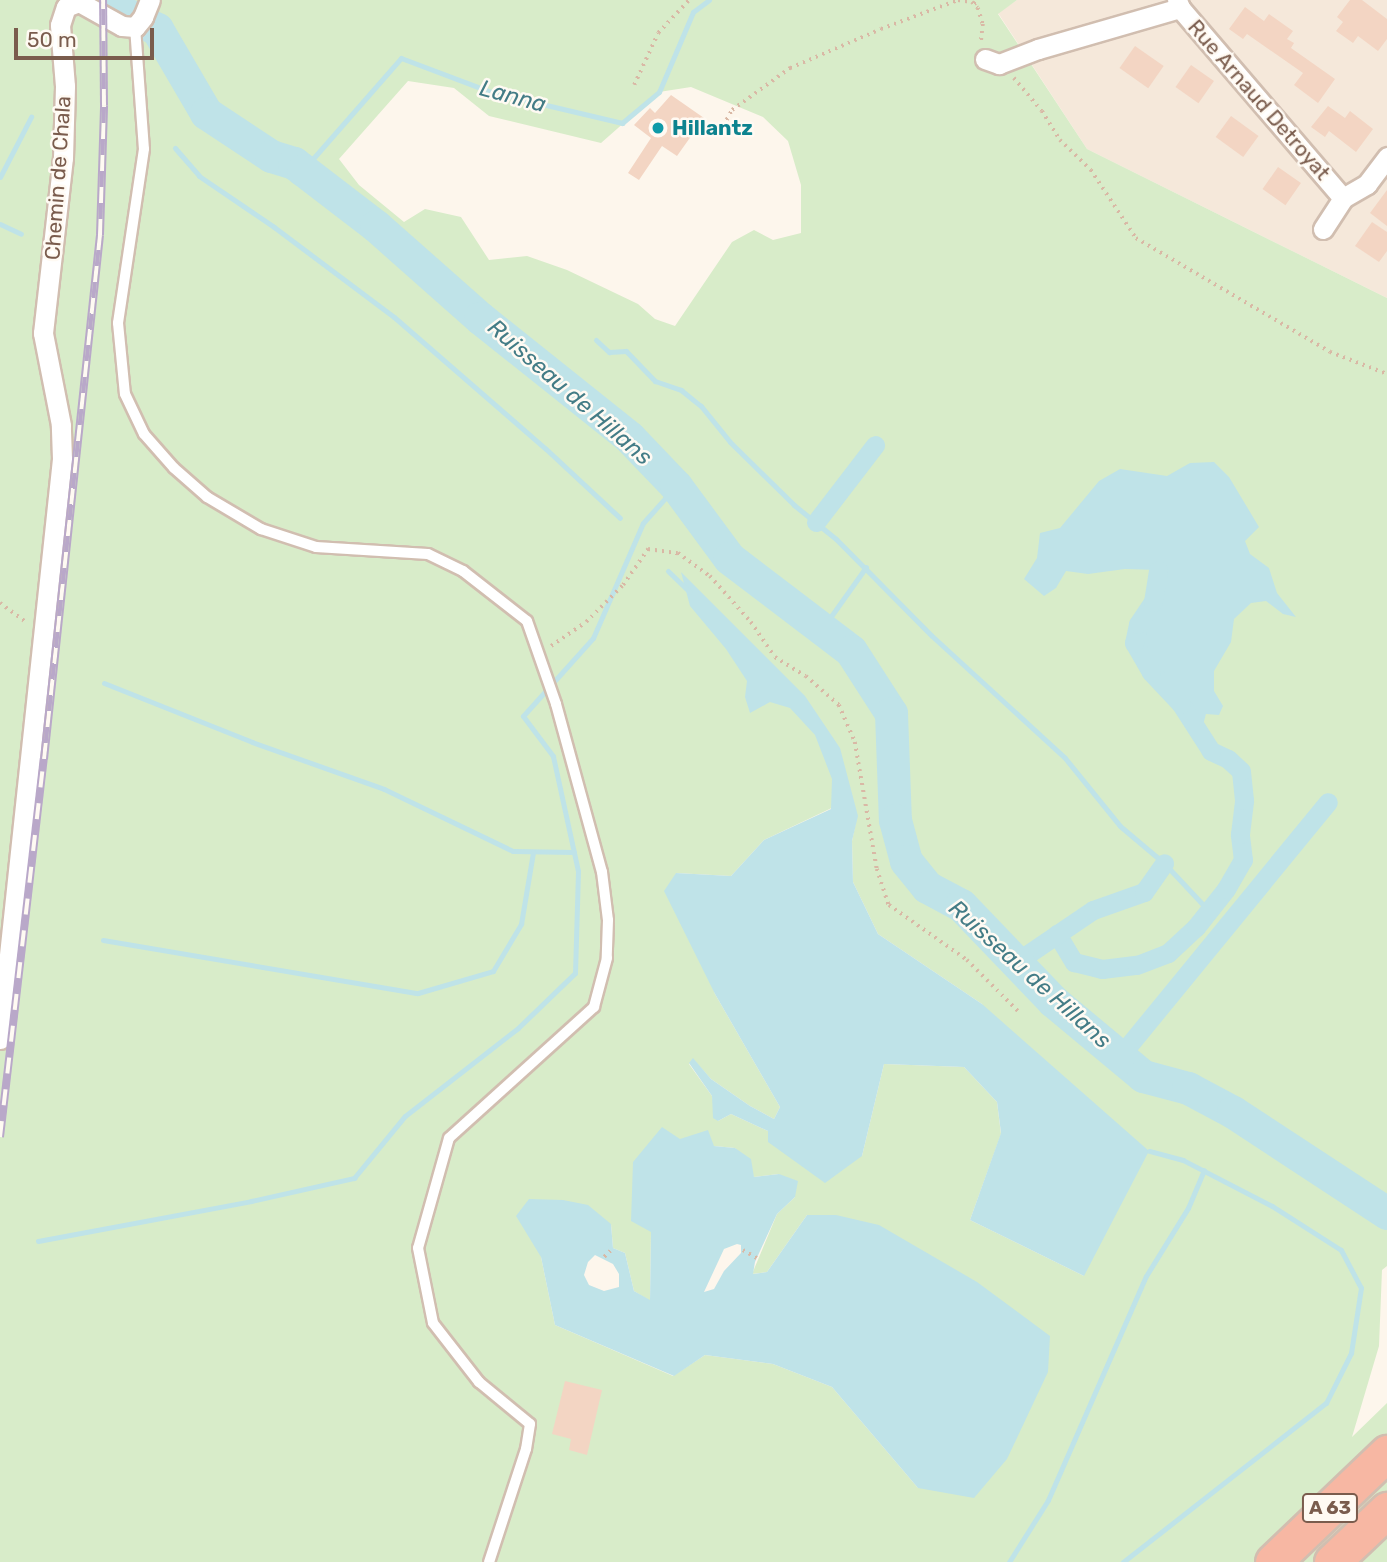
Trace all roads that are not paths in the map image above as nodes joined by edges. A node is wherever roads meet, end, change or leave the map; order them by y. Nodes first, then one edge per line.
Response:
1 (1179, 4) edge
2 (142, 17) edge
3 (992, 61) road end
4 (1387, 157) edge
5 (1343, 198) junction
6 (1323, 229) dead end
7 (0, 1039) edge
8 (1387, 1453) edge
9 (1387, 1510) edge
10 (489, 1562) edge
11 (1273, 1562) edge
12 (1332, 1562) edge

1 - 3 street
1 - 5 street, Rue Arnaud Detroyat
2 - 7 street, Chemin de Chala
2 - 10 lane
4 - 5 street
5 - 6 street
8 - 11 highway, A 63
9 - 12 highway, A 63

